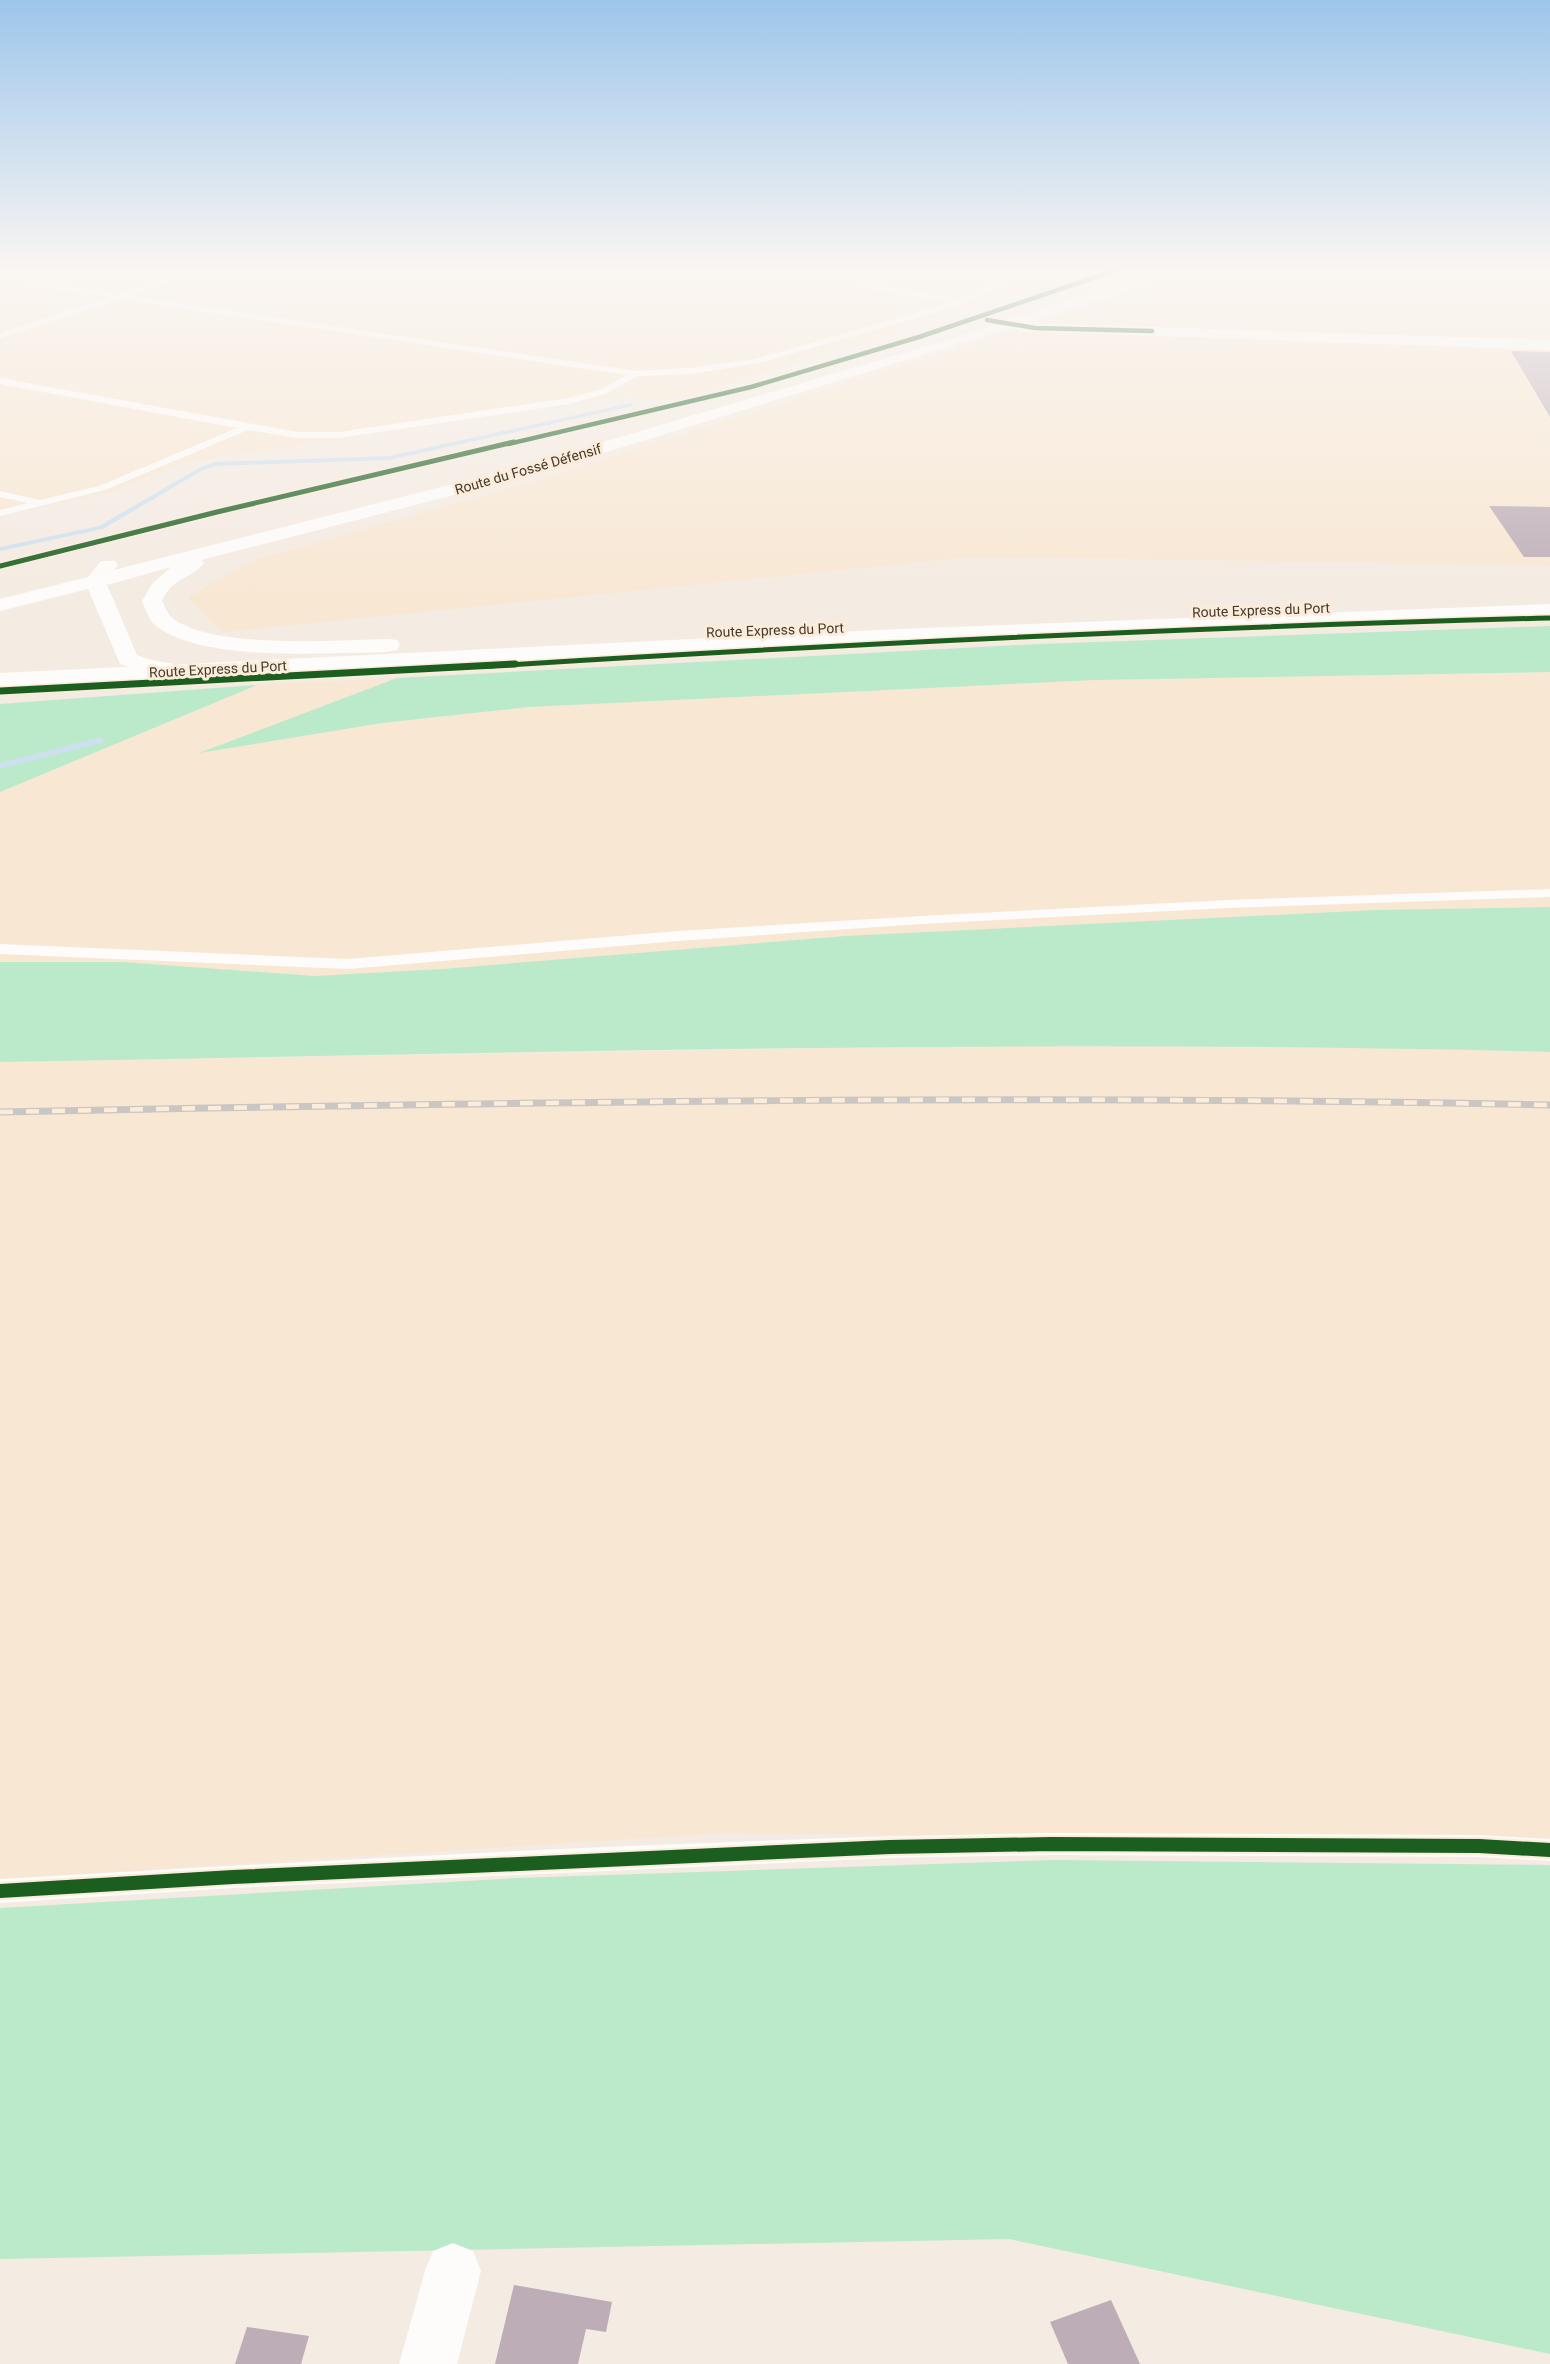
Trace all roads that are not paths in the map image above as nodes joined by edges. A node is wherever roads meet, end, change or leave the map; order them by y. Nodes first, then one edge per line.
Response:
1 (626, 379) edge
2 (812, 379) edge
3 (834, 379) edge
4 (0, 381) edge
5 (247, 427) junction
6 (0, 494) edge
7 (41, 502) junction
8 (0, 513) edge
9 (233, 528) dead end
10 (286, 532) junction
11 (164, 545) dead end
12 (123, 555) dead end
13 (94, 572) junction
14 (1550, 600) edge
15 (0, 605) edge
16 (1550, 610) edge
17 (280, 648) junction
18 (126, 656) junction
19 (0, 660) edge
20 (179, 671) junction
21 (0, 680) edge
22 (1550, 893) edge
23 (0, 949) edge
24 (1550, 1850) edge
25 (0, 1891) edge
26 (453, 2271) dead end
27 (428, 2364) edge

1 - 5 lane
2 - 9 street, Route du Fossé Défensif
3 - 10 street, Route du Fossé Défensif
4 - 5 lane
5 - 7 lane
6 - 7 lane
7 - 8 lane
10 - 13 street, Route du Fossé Défensif
10 - 17 street
11 - 13 street
12 - 13 street, Route du Fossé Défensif
13 - 15 street, Route du Fossé Défensif
13 - 18 street
14 - 17 street, Route Express du Port
16 - 20 street, Route Express du Port
17 - 18 street, Route Express du Port
18 - 19 street, Route Express du Port
18 - 20 street
20 - 21 street, Route Express du Port
22 - 23 lane
24 - 25 lane
26 - 27 street

